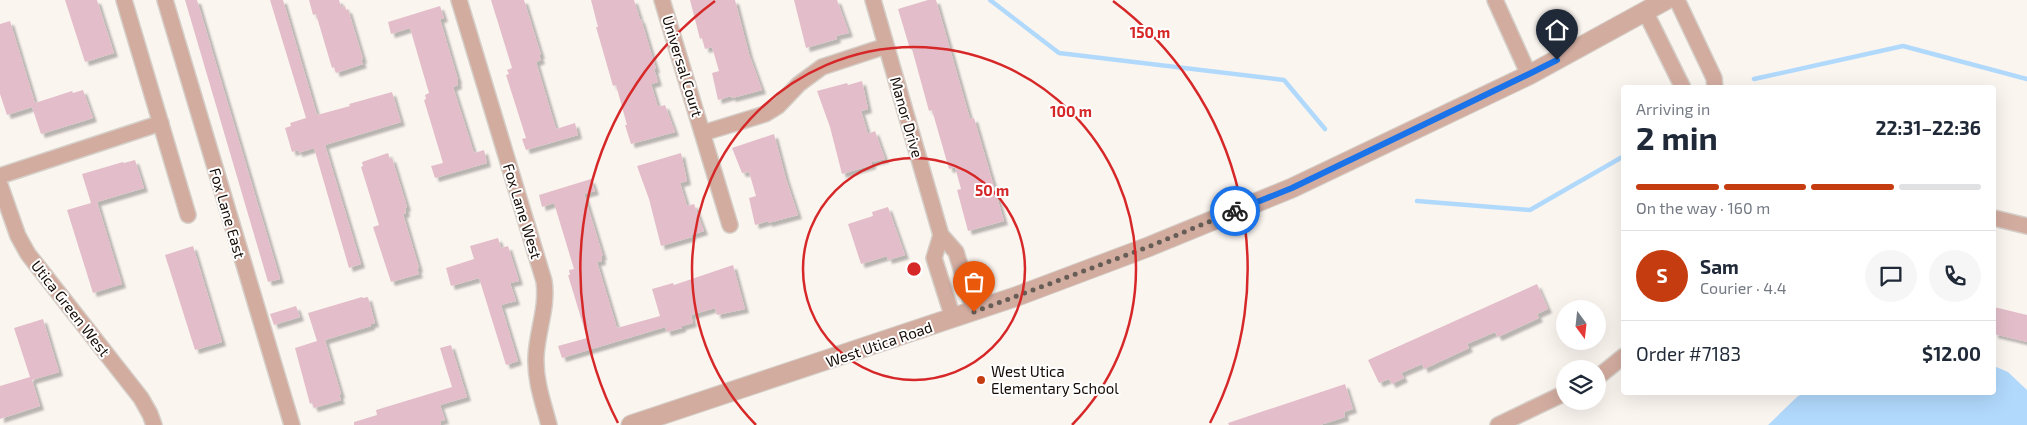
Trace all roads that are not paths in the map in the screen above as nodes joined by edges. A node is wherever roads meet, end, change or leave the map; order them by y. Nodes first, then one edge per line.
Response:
1 (124, 0) edge
2 (165, 0) edge
3 (460, 0) edge
4 (662, 0) edge
5 (873, 0) edge
6 (1495, 0) edge
7 (1666, 0) edge
8 (1677, 0) edge
9 (1642, 8) edge
10 (886, 46) junction
11 (1529, 74) junction
12 (1681, 85) edge
13 (1715, 85) edge
14 (160, 123) junction
15 (703, 133) junction
16 (0, 176) edge
17 (0, 185) edge
18 (188, 215) dead end
19 (1996, 218) edge
20 (730, 225) dead end
21 (2027, 226) edge
22 (941, 235) junction
23 (974, 312) junction
24 (953, 318) junction
25 (1621, 358) edge
26 (1606, 371) edge
27 (1556, 397) edge
28 (154, 425) edge
29 (292, 425) edge
30 (549, 425) edge
31 (631, 425) edge
32 (1498, 425) edge

1 - 14 street
2 - 29 street, Fox Lane East
3 - 30 street, Fox Lane West
4 - 15 street, Universal Court
5 - 10 street, Manor Drive
6 - 11 street
7 - 9 street, West Utica Road
8 - 13 street
9 - 11 street, West Utica Road
9 - 12 street
10 - 15 street, Universal Court
10 - 22 street, Manor Drive
11 - 23 street, West Utica Road
14 - 16 street
14 - 18 street
15 - 20 street, Universal Court
17 - 28 street, Utica Green West
19 - 21 street
22 - 23 street, Manor Drive
22 - 24 street
23 - 24 street, West Utica Road
24 - 31 street, West Utica Road
25 - 26 street
27 - 32 street

